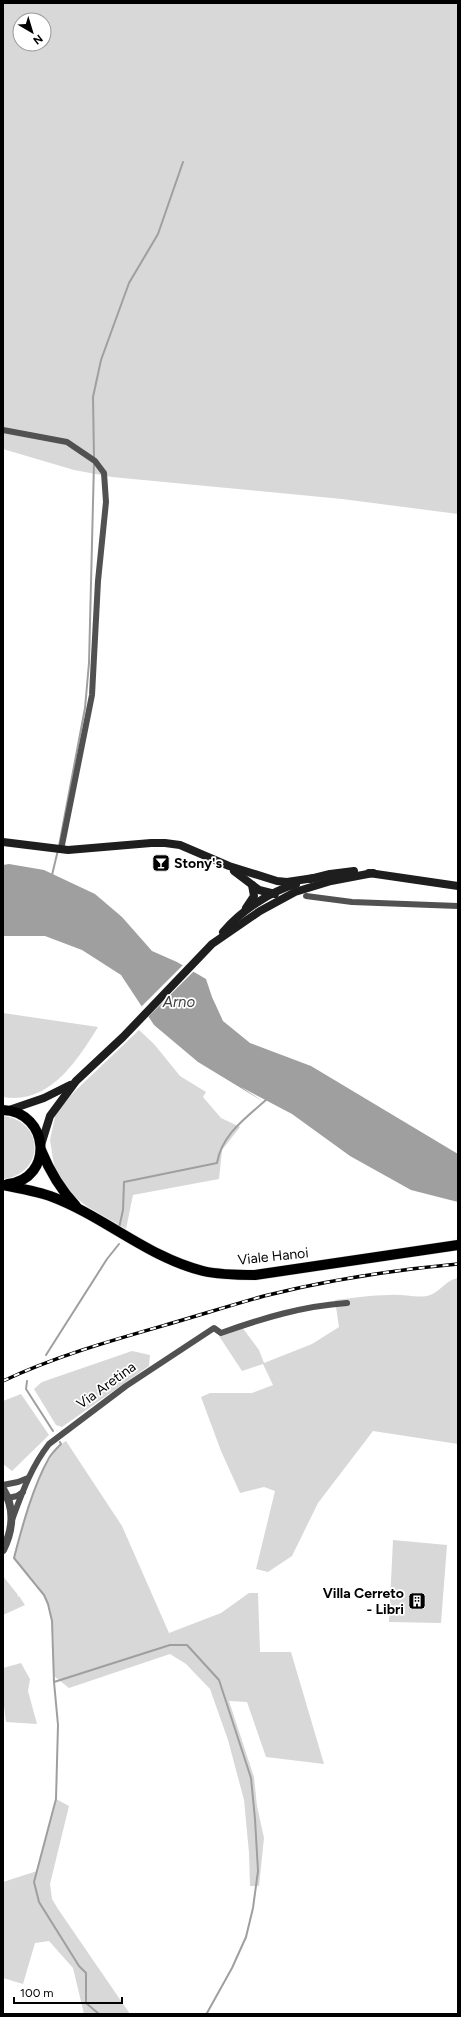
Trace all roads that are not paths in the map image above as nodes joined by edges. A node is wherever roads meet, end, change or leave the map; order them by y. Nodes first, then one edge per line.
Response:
1 (3, 430) edge
2 (3, 842) edge
3 (61, 850) junction
4 (229, 866) junction
5 (373, 873) junction
6 (258, 876) junction
7 (314, 878) junction
8 (252, 885) junction
9 (458, 886) edge
10 (295, 892) junction
11 (271, 894) junction
12 (306, 896) dead end
13 (458, 906) edge
14 (260, 911) junction
15 (234, 920) junction
16 (212, 944) junction
17 (76, 1081) junction
18 (6, 1110) edge
19 (41, 1148) junction
20 (3, 1185) edge
21 (80, 1210) junction
22 (458, 1245) edge
23 (347, 1303) dead end
24 (28, 1478) junction
25 (3, 1485) edge
26 (3, 1489) edge
27 (23, 1492) junction
28 (8, 1498) junction
29 (11, 1521) junction
30 (3, 1550) edge

1 - 3 street
2 - 3 main road
3 - 4 main road
4 - 6 main road
4 - 8 main road
5 - 7 main road
5 - 9 main road
5 - 10 main road
6 - 7 main road
6 - 11 main road
7 - 11 main road
8 - 11 main road
8 - 15 main road
10 - 11 main road
10 - 14 main road
11 - 14 main road
11 - 15 main road
12 - 13 street
14 - 16 main road
15 - 16 main road
16 - 17 main road
17 - 18 main road
17 - 19 main road
18 - 19 main road, Viale Hanoi
19 - 20 main road, Viale Hanoi
19 - 21 main road, Viale Hanoi
20 - 21 main road, Viale Hanoi
21 - 22 main road, Viale Hanoi
23 - 24 street, Via Aretina
24 - 25 street
24 - 27 street, Via Aretina
26 - 28 street, Via Aretina
27 - 28 street
27 - 29 street, Via Aretina
28 - 29 street, Via Aretina
29 - 30 street, Via Aretina

